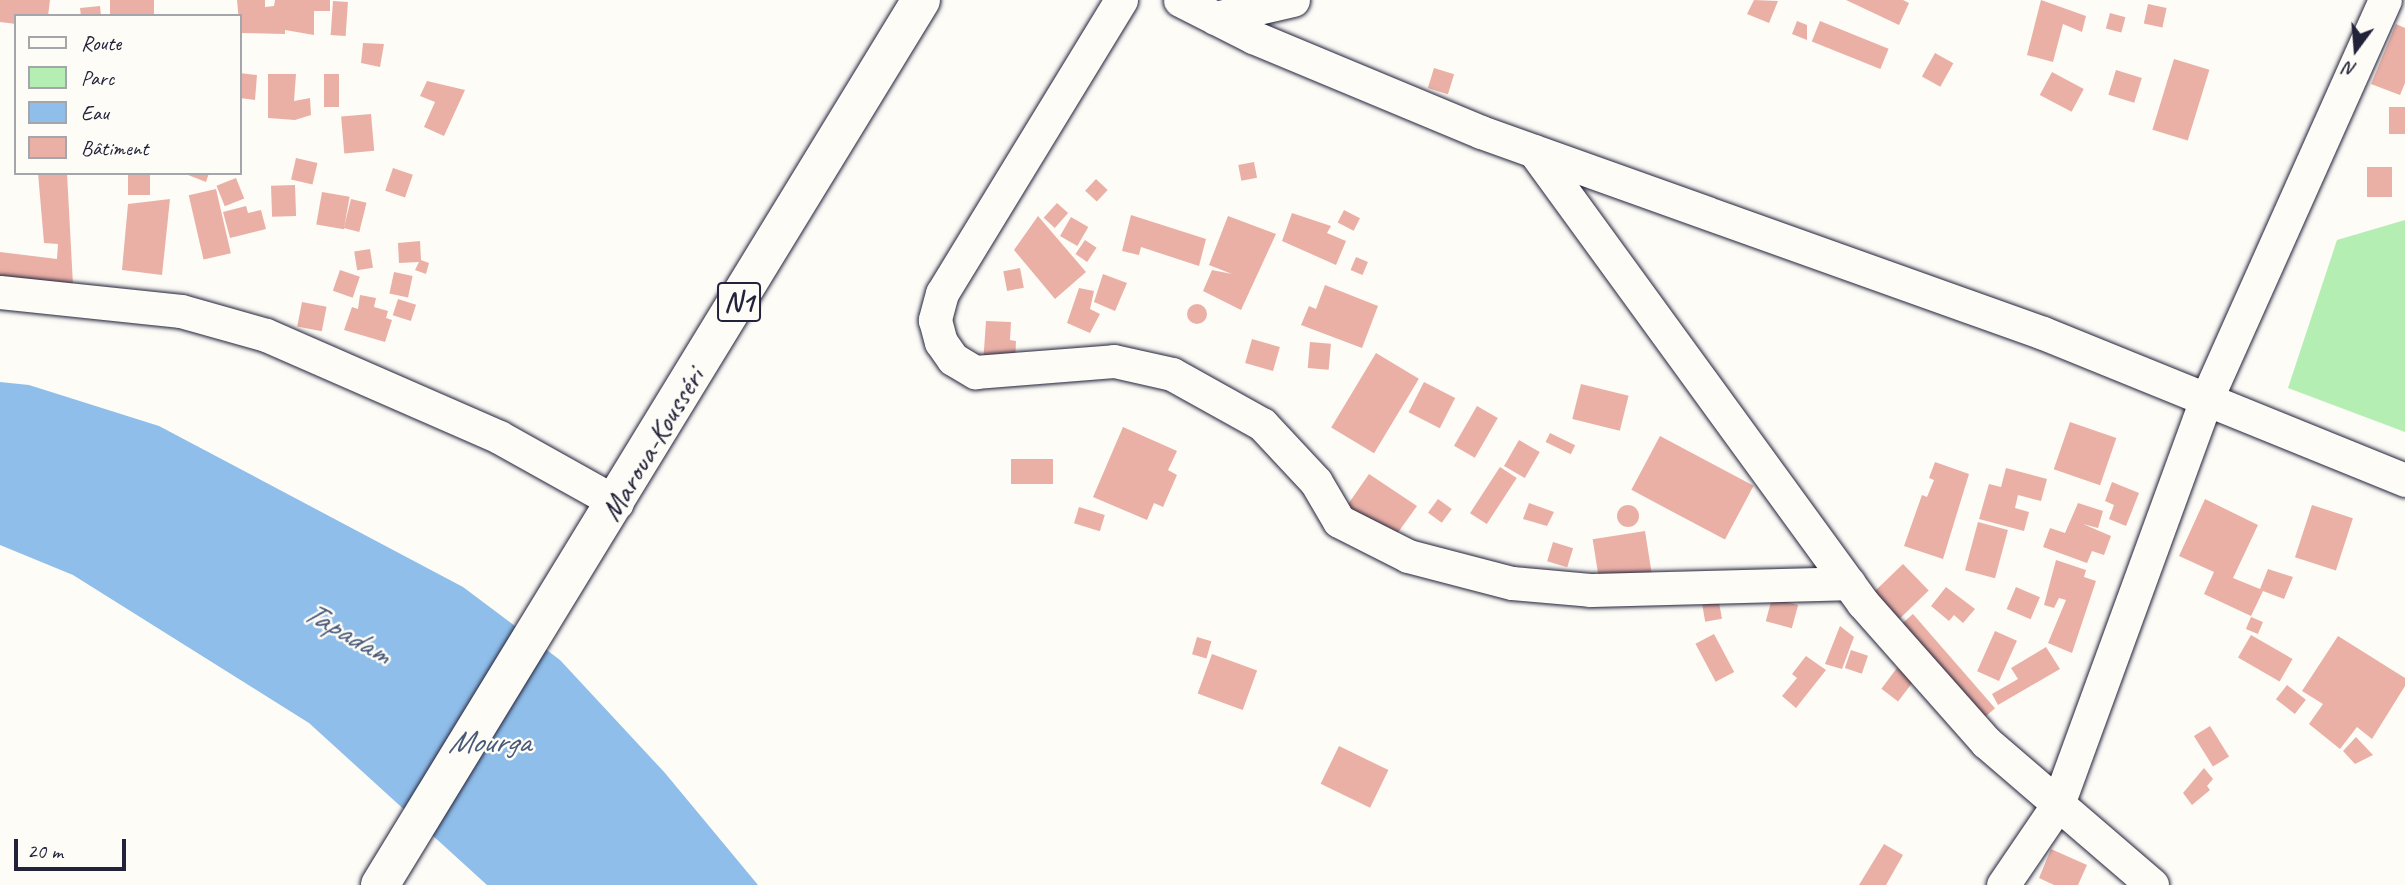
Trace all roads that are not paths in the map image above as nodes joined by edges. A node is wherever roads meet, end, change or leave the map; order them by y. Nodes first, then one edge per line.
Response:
1 (921, 0) edge
2 (1121, 0) edge
3 (1180, 0) edge
4 (1293, 0) edge
5 (2385, 0) edge
6 (1215, 18) junction
7 (1534, 151) junction
8 (0, 292) edge
9 (2206, 400) junction
10 (2405, 480) edge
11 (617, 503) junction
12 (1849, 583) junction
13 (2058, 804) junction
14 (380, 885) edge
15 (2003, 885) edge
16 (2152, 885) edge

1 - 11 highway, Maroua-Kousséri / N1
2 - 12 street
3 - 6 street
4 - 6 street
5 - 9 street
6 - 7 street
7 - 9 street
7 - 12 street
8 - 11 street
9 - 10 street
9 - 13 street
11 - 14 highway, Maroua-Kousséri / N1
12 - 13 street
13 - 15 street
13 - 16 street

